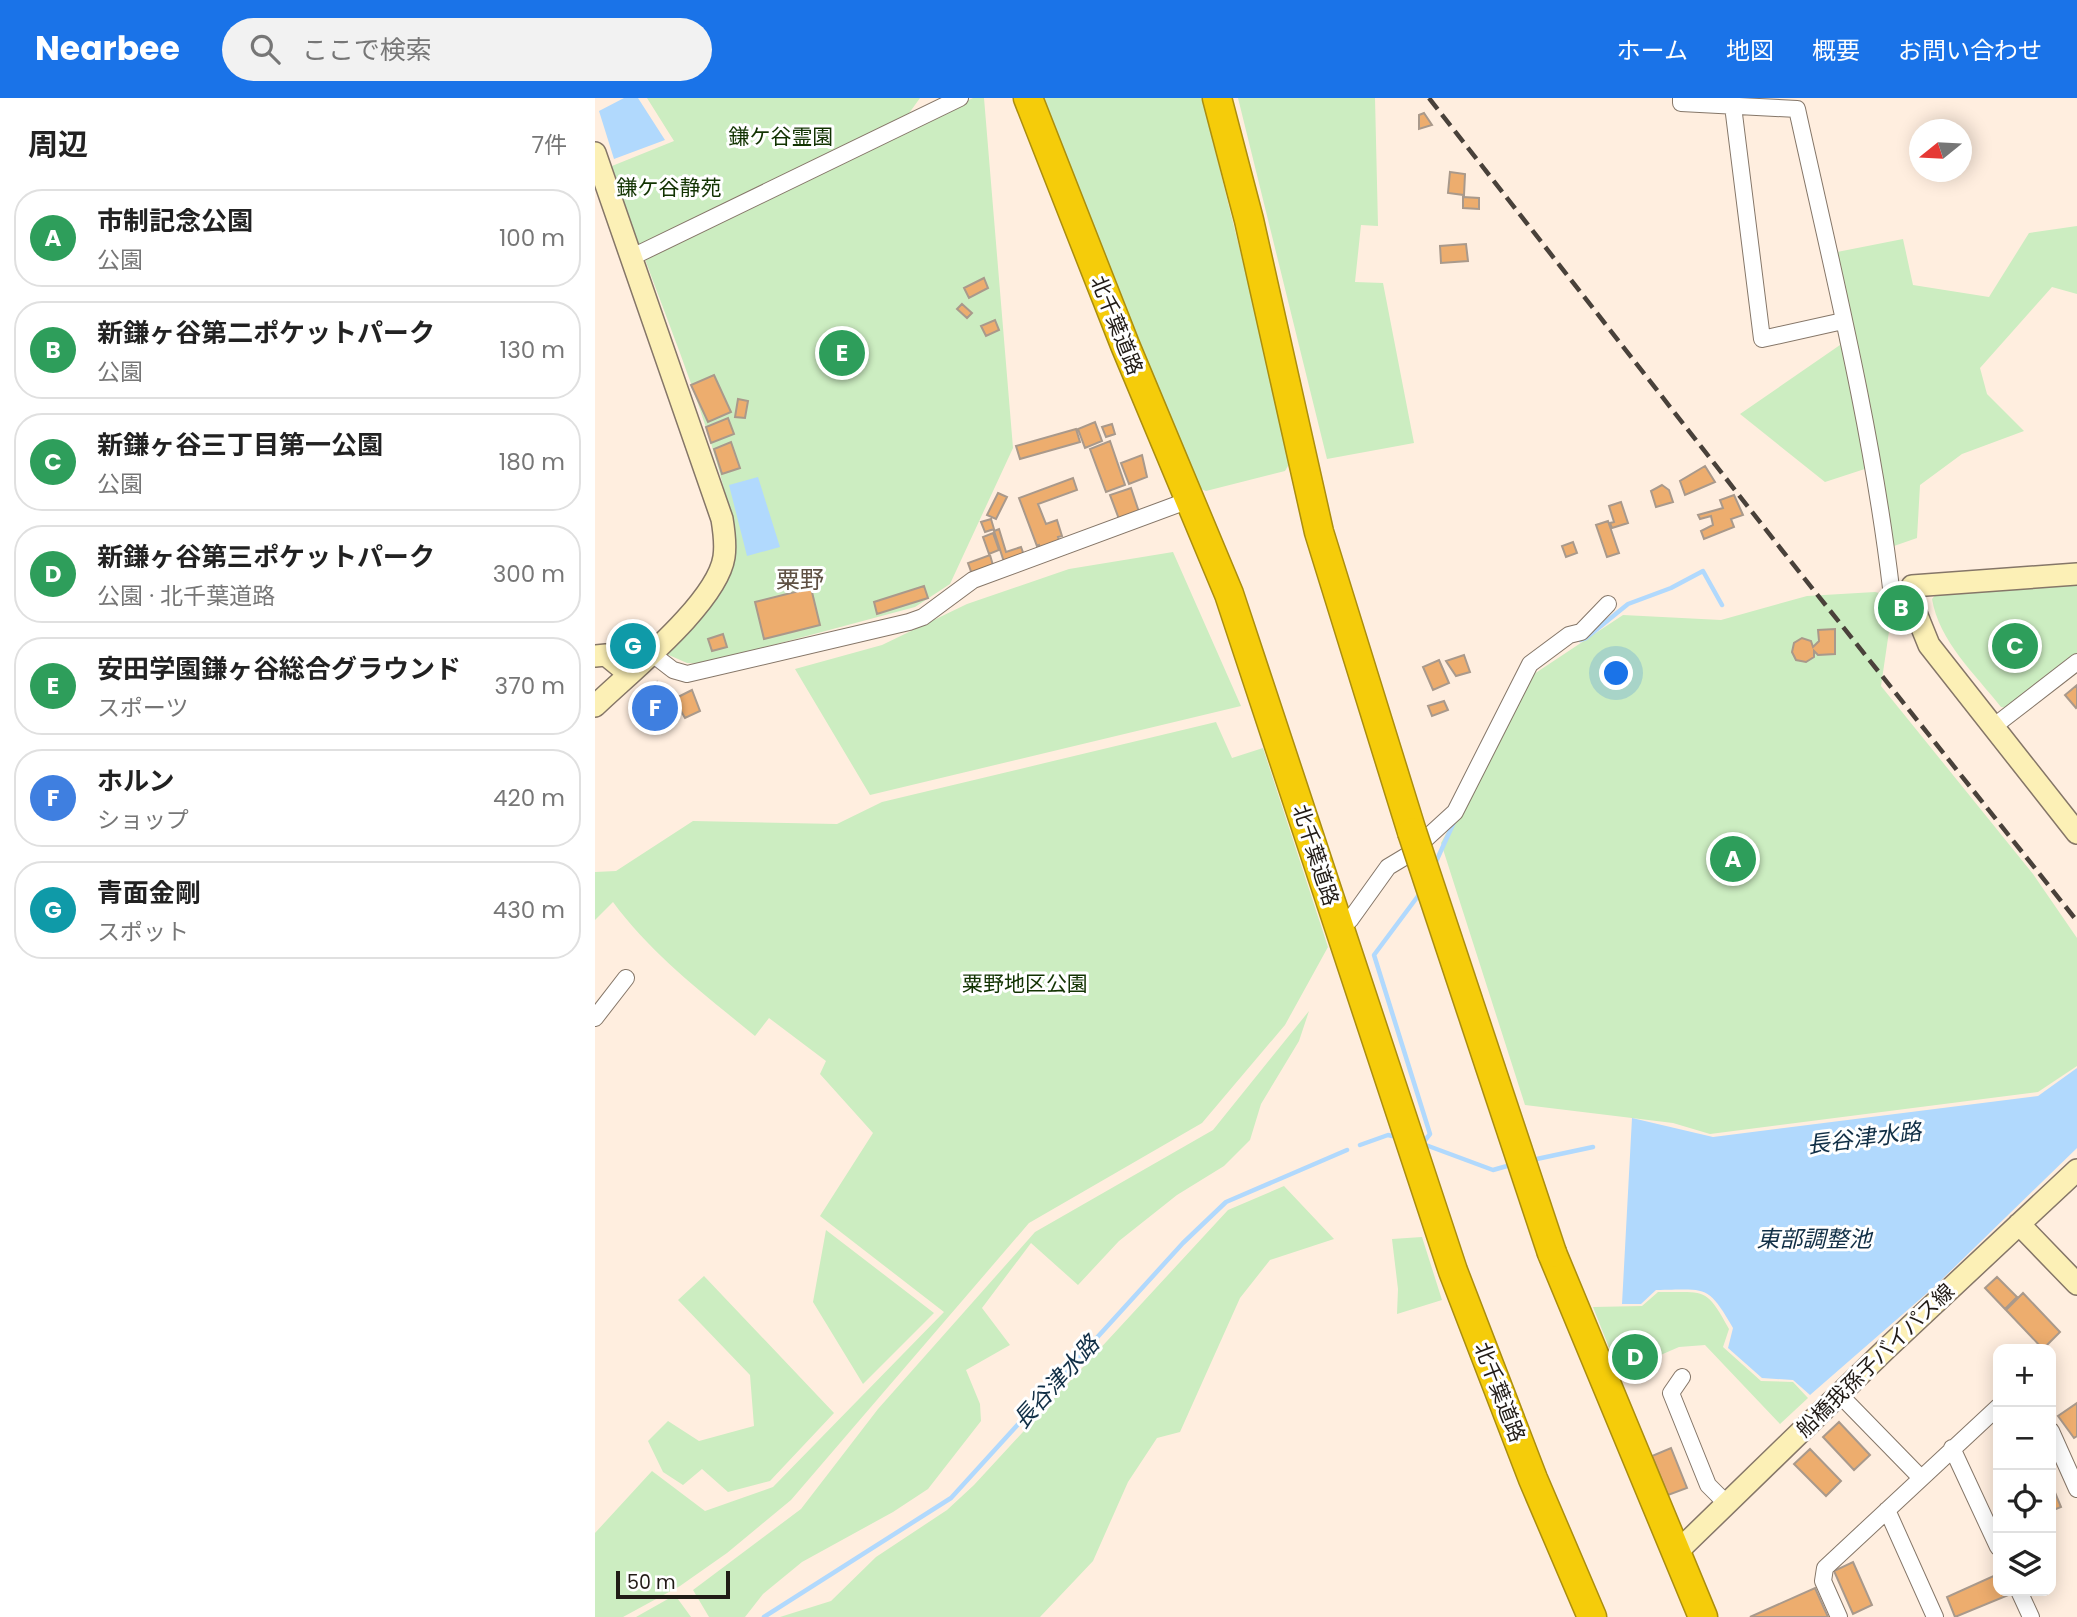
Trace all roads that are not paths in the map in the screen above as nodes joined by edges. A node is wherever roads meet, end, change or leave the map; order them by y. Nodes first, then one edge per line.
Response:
1 (930, 98) edge
2 (960, 98) edge
3 (1028, 98) edge
4 (1217, 98) edge
5 (1681, 98) edge
6 (1733, 106) junction
7 (918, 118) junction
8 (595, 153) edge
9 (630, 258) junction
10 (1843, 321) junction
11 (1192, 499) junction
12 (2077, 574) edge
13 (1895, 588) junction
14 (1608, 604) dead end
15 (651, 653) junction
16 (595, 656) edge
17 (2077, 662) edge
18 (628, 673) junction
19 (595, 706) edge
20 (1993, 727) junction
21 (2077, 833) edge
22 (1350, 920) dead end
23 (626, 978) dead end
24 (595, 1018) edge
25 (2077, 1170) edge
26 (2019, 1224) junction
27 (2077, 1284) edge
28 (1682, 1377) dead end
29 (1839, 1394) junction
30 (1993, 1411) edge
31 (2056, 1442) edge
32 (1952, 1448) junction
33 (1920, 1477) junction
34 (2077, 1489) edge
35 (1726, 1503) junction
36 (1887, 1510) junction
37 (1993, 1536) edge
38 (1676, 1553) junction
39 (2020, 1596) edge
40 (1592, 1617) edge
41 (1703, 1617) edge
42 (1839, 1617) edge
43 (1934, 1617) edge
44 (2031, 1617) edge

1 - 7 street
2 - 7 street
3 - 11 highway, 北千葉道路
4 - 38 highway, bridge
5 - 6 street
6 - 10 street
6 - 10 street
7 - 9 street
8 - 9 street
9 - 15 street
10 - 13 street
11 - 15 street
11 - 40 highway, 北千葉道路
12 - 13 street
13 - 20 street
14 - 22 street
15 - 18 street
16 - 18 street
17 - 20 street
18 - 19 street
20 - 21 street
23 - 24 street
25 - 26 street, 船橋我孫子バイパス線
26 - 27 street
26 - 29 street, 船橋我孫子バイパス線
28 - 35 street
29 - 33 street
29 - 35 street, 船橋我孫子バイパス線
30 - 32 street
31 - 34 street
32 - 33 street
32 - 37 street
33 - 36 street
35 - 38 street, 船橋我孫子バイパス線
36 - 42 street
36 - 43 street
38 - 41 highway
39 - 44 street

